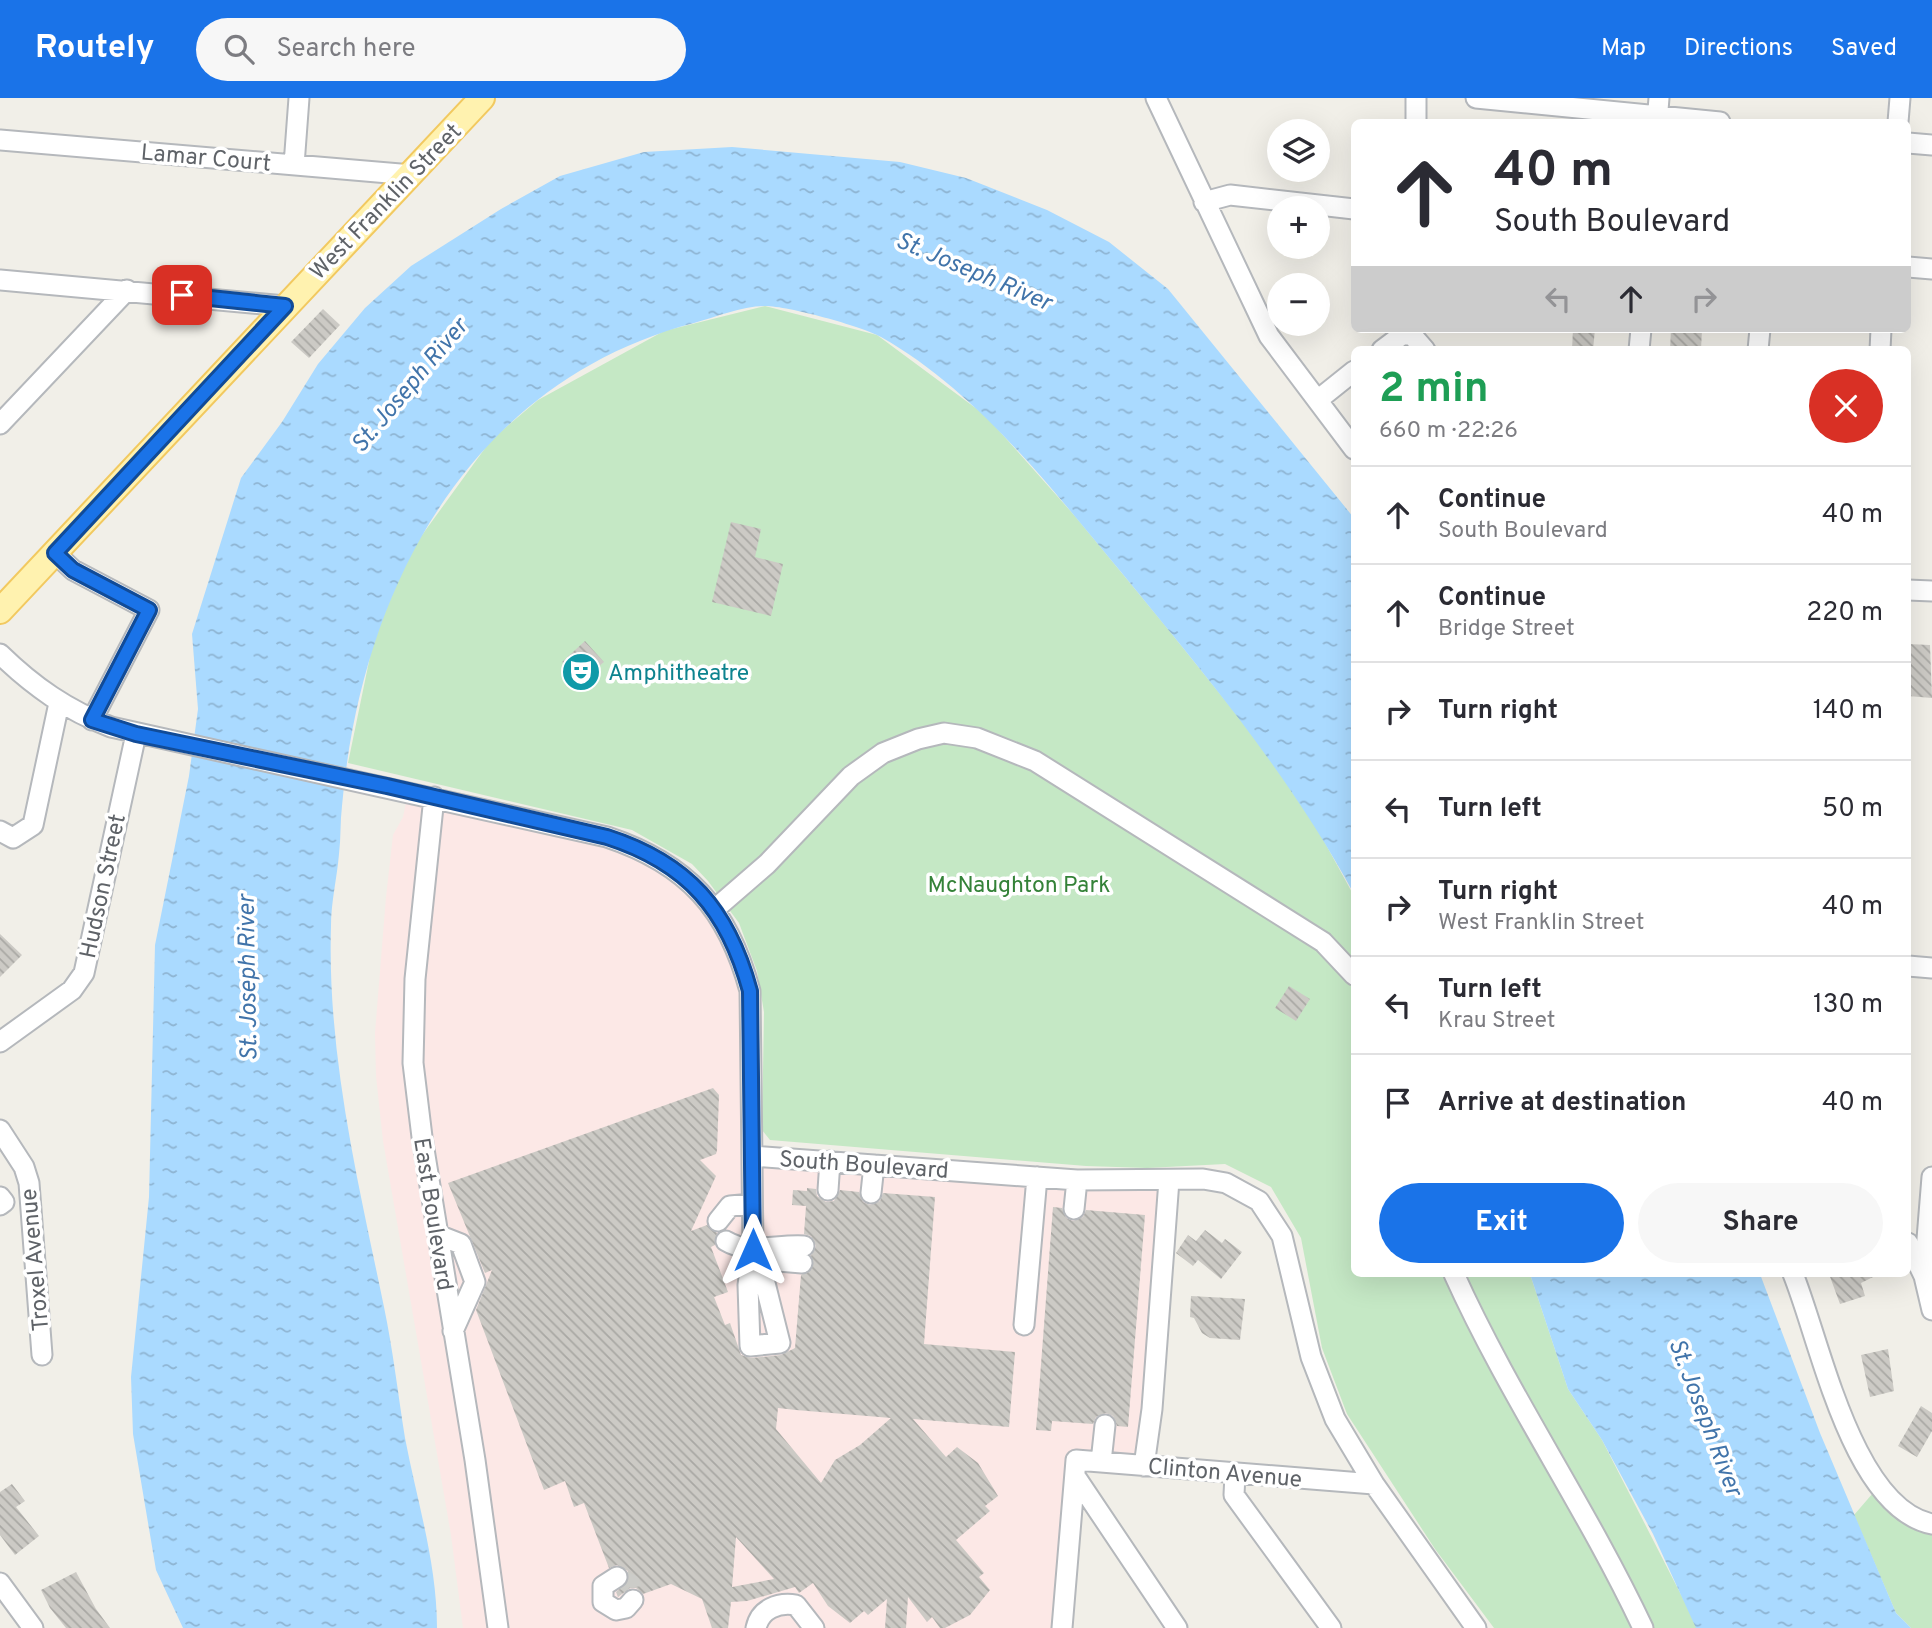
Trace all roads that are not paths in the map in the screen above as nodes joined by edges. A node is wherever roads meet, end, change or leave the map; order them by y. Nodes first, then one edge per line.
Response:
1 (299, 98) edge
2 (482, 98) edge
3 (1156, 98) edge
4 (1416, 98) edge
5 (1476, 98) edge
6 (1900, 98) edge
7 (1658, 112) edge
8 (1416, 119) edge
9 (1701, 119) edge
10 (1898, 119) edge
11 (0, 140) edge
12 (1911, 142) edge
13 (1932, 145) edge
14 (294, 165) junction
15 (412, 175) junction
16 (1204, 202) junction
17 (1351, 209) edge
18 (1911, 267) edge
19 (1932, 269) edge
20 (0, 280) edge
21 (127, 290) junction
22 (285, 306) junction
23 (1401, 333) edge
24 (1405, 333) edge
25 (1386, 346) edge
26 (1422, 346) edge
27 (1351, 373) edge
28 (1318, 399) junction
29 (0, 423) edge
30 (1351, 445) edge
31 (55, 553) junction
32 (1911, 590) edge
33 (1932, 592) edge
34 (0, 611) edge
35 (0, 654) edge
36 (59, 704) junction
37 (92, 720) junction
38 (136, 734) junction
39 (434, 797) junction
40 (0, 831) edge
41 (715, 909) junction
42 (1911, 966) edge
43 (1932, 968) edge
44 (1351, 972) edge
45 (0, 1042) edge
46 (0, 1130) edge
47 (752, 1156) junction
48 (830, 1161) junction
49 (874, 1165) junction
50 (1037, 1177) junction
51 (1932, 1177) edge
52 (1077, 1180) junction
53 (1170, 1180) junction
54 (828, 1190) dead end
55 (871, 1193) dead end
56 (0, 1197) edge
57 (752, 1204) junction
58 (0, 1205) edge
59 (1074, 1209) dead end
60 (718, 1221) dead end
61 (438, 1235) junction
62 (726, 1241) dead end
63 (1911, 1249) edge
64 (753, 1250) junction
65 (803, 1255) dead end
66 (1924, 1276) junction
67 (1455, 1277) edge
68 (1794, 1277) edge
69 (1932, 1310) edge
70 (1024, 1325) dead end
71 (453, 1331) junction
72 (42, 1355) dead end
73 (1105, 1425) dead end
74 (1101, 1462) junction
75 (1144, 1466) junction
76 (1076, 1468) junction
77 (1235, 1474) junction
78 (1374, 1484) junction
79 (1932, 1524) edge
80 (617, 1577) dead end
81 (0, 1583) edge
82 (633, 1600) dead end
83 (33, 1628) edge
84 (498, 1628) edge
85 (756, 1628) edge
86 (814, 1628) edge
87 (1062, 1628) edge
88 (1177, 1628) edge
89 (1331, 1628) edge
90 (1476, 1628) edge
91 (1643, 1628) edge

1 - 14 street
2 - 15 main road, West Franklin Street
3 - 16 street
4 - 8 street
5 - 7 street
6 - 10 street
7 - 9 street
11 - 14 street, Lamar Court
12 - 13 street
14 - 15 street, Lamar Court
15 - 22 main road, West Franklin Street
16 - 17 street
16 - 28 street
18 - 19 street
20 - 21 street
21 - 22 street
21 - 29 street
22 - 31 main road, West Franklin Street
23 - 25 street
24 - 26 street
27 - 28 street
28 - 30 street
31 - 34 main road, West Franklin Street
31 - 37 street
32 - 33 street
35 - 36 street, South Boulevard
36 - 37 street, South Boulevard
36 - 40 street
37 - 38 street, South Boulevard
38 - 39 street, South Boulevard
38 - 45 street, Hudson Street
39 - 41 street, South Boulevard
39 - 61 street, East Boulevard
41 - 44 street
41 - 47 street, South Boulevard
42 - 43 street
46 - 72 street, Troxel Avenue
47 - 48 street, South Boulevard
47 - 57 street
48 - 49 street, South Boulevard
48 - 54 street
49 - 50 street, South Boulevard
49 - 55 street
50 - 52 street, South Boulevard
50 - 70 street
51 - 66 street
52 - 53 street, South Boulevard
52 - 59 street
53 - 75 street
53 - 78 street, South Boulevard
56 - 58 street
57 - 60 street
57 - 64 street
61 - 71 street, East Boulevard
61 - 71 street
62 - 64 street
63 - 66 street
64 - 65 street
66 - 69 street
67 - 91 street
68 - 79 street
71 - 84 street, East Boulevard
73 - 74 street
74 - 75 street, Clinton Avenue
74 - 76 street, Clinton Avenue
75 - 77 street, Clinton Avenue
76 - 87 street
76 - 88 street
77 - 78 street, Clinton Avenue
77 - 89 street
78 - 90 street
80 - 82 street
81 - 83 street
85 - 86 street

